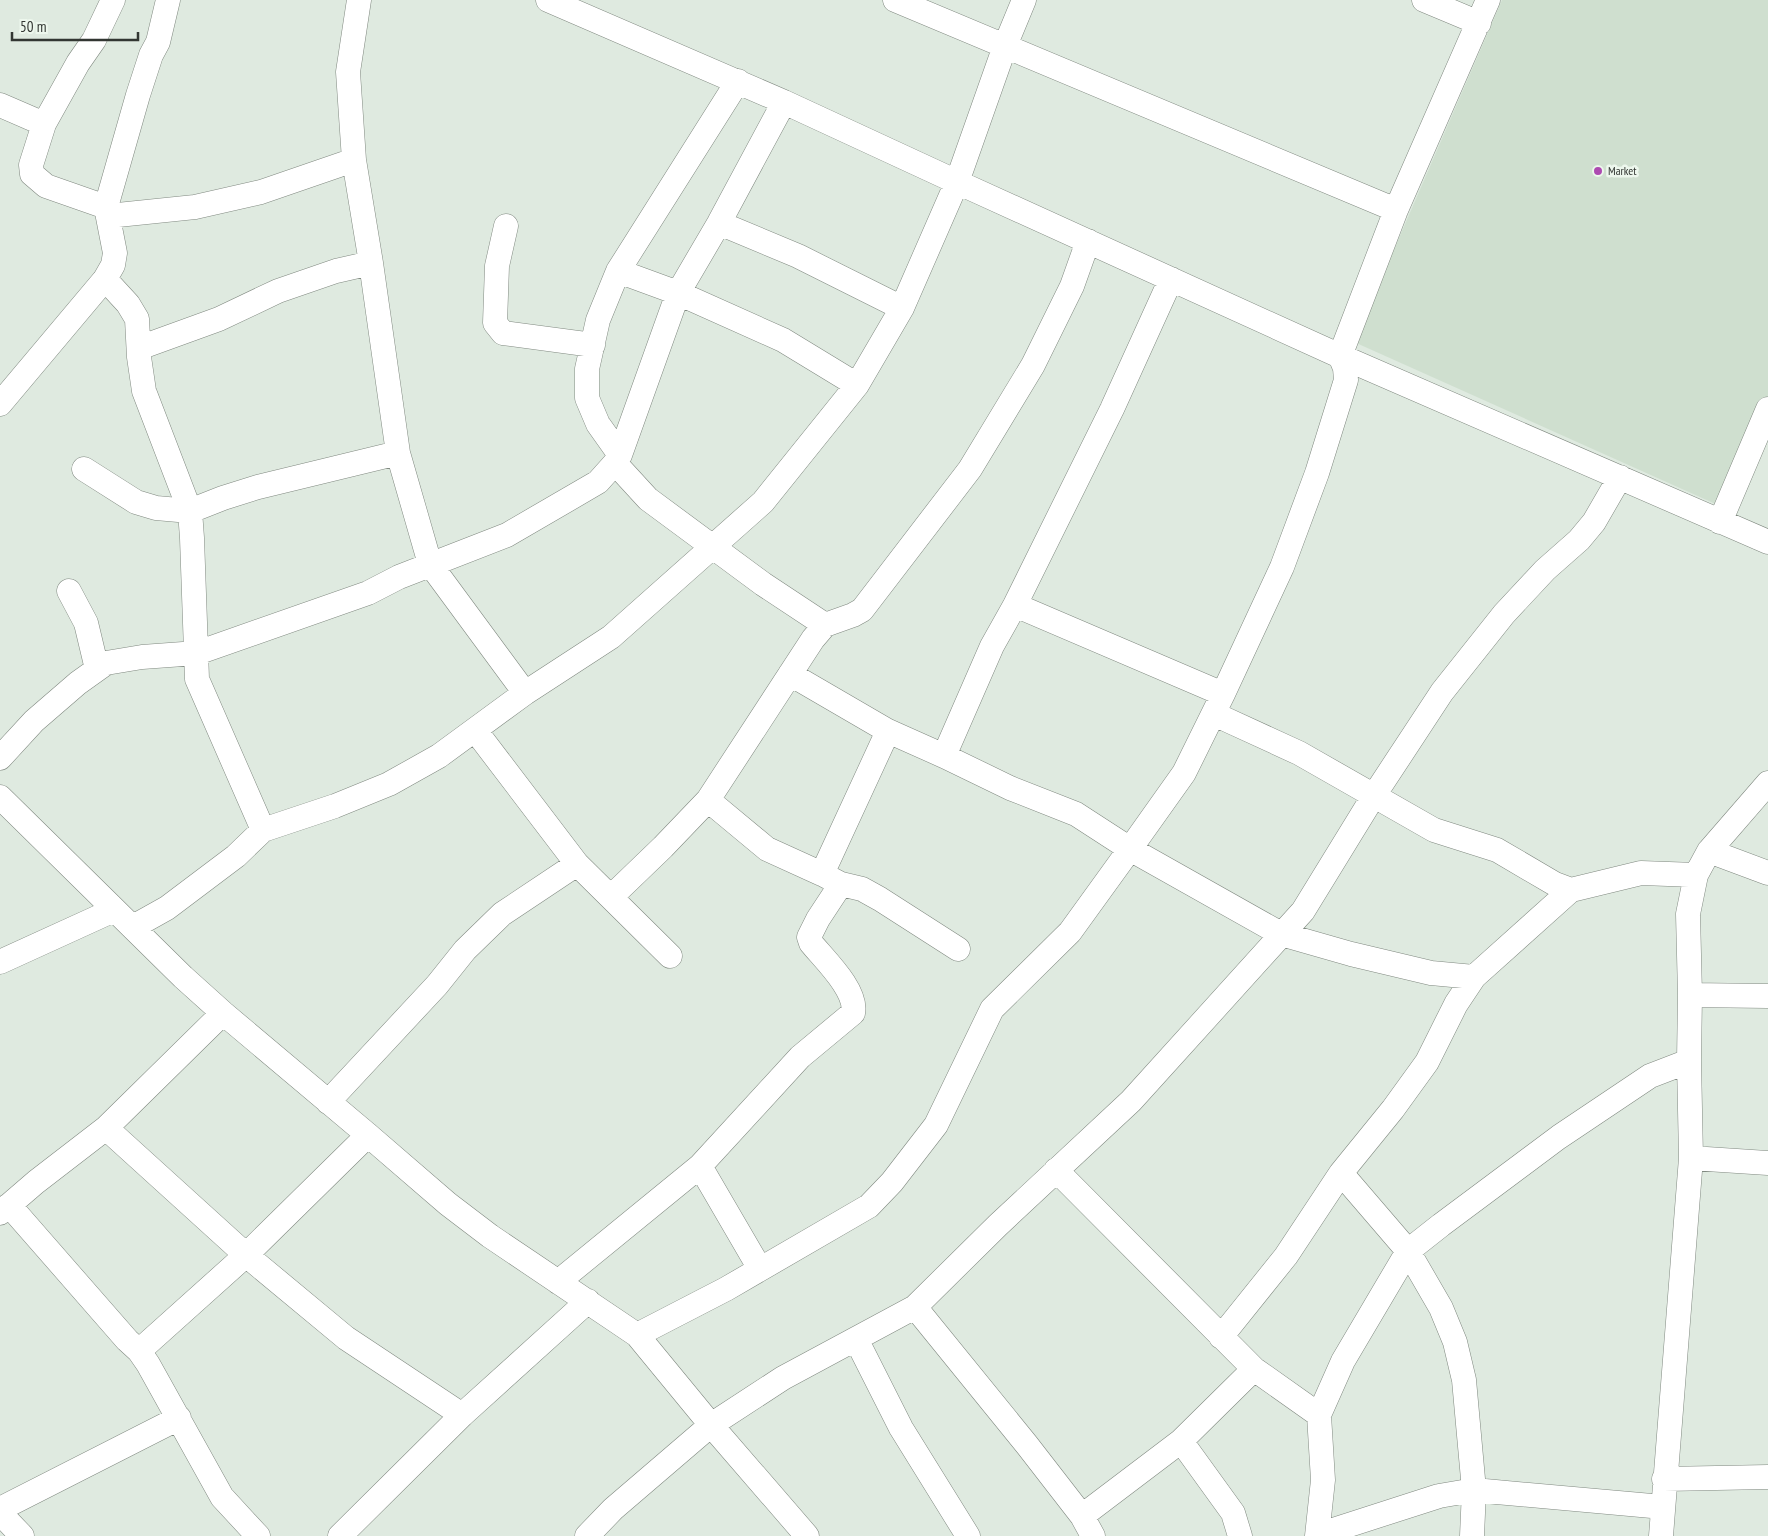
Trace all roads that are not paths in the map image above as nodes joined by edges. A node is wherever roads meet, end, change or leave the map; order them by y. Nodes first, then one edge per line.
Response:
1 (113, 0) edge
2 (168, 0) edge
3 (359, 0) edge
4 (896, 0) edge
5 (1024, 0) edge
6 (1424, 0) edge
7 (1488, 0) edge
8 (558, 2) edge
9 (1479, 23) junction
10 (1005, 46) junction
11 (738, 81) junction
12 (784, 102) junction
13 (0, 105) edge
14 (44, 124) junction
15 (354, 160) junction
16 (957, 182) junction
17 (1396, 210) junction
18 (107, 212) junction
19 (719, 223) junction
20 (506, 226) dead end
21 (1088, 241) junction
22 (371, 263) junction
23 (618, 270) junction
24 (105, 279) junction
25 (1170, 279) junction
26 (678, 293) junction
27 (902, 308) junction
28 (593, 345) junction
29 (139, 348) junction
30 (1340, 356) junction
31 (857, 386) junction
32 (0, 404) edge
33 (1768, 409) edge
34 (398, 453) junction
35 (617, 459) junction
36 (84, 469) dead end
37 (1620, 477) junction
38 (190, 511) junction
39 (1720, 522) junction
40 (1768, 542) edge
41 (712, 546) junction
42 (430, 564) junction
43 (69, 591) dead end
44 (1015, 605) junction
45 (825, 625) junction
46 (197, 653) junction
47 (97, 669) junction
48 (790, 674) junction
49 (525, 693) junction
50 (1218, 704) junction
51 (475, 730) junction
52 (888, 731) junction
53 (944, 756) junction
54 (0, 758) edge
55 (1768, 783) edge
56 (0, 797) edge
57 (1373, 797) junction
58 (708, 800) junction
59 (263, 830) junction
60 (1130, 849) junction
61 (1709, 851) junction
62 (577, 864) junction
63 (1768, 873) edge
64 (1696, 874) junction
65 (832, 879) junction
66 (1571, 890) junction
67 (611, 897) junction
68 (114, 910) junction
69 (133, 927) junction
70 (1281, 934) junction
71 (958, 949) dead end
72 (670, 956) dead end
73 (0, 962) edge
74 (1474, 977) junction
75 (1690, 996) junction
76 (1768, 996) edge
77 (223, 1013) junction
78 (1688, 1061) junction
79 (328, 1102) junction
80 (106, 1128) junction
81 (368, 1134) junction
82 (1691, 1158) junction
83 (1768, 1163) edge
84 (700, 1166) junction
85 (1056, 1170) junction
86 (1341, 1173) junction
87 (5, 1209) edge
88 (1408, 1251) junction
89 (246, 1256) junction
90 (760, 1269) junction
91 (558, 1282) junction
92 (588, 1301) junction
93 (915, 1307) junction
94 (637, 1335) junction
95 (1221, 1337) junction
96 (856, 1339) junction
97 (140, 1351) junction
98 (1254, 1369) junction
99 (462, 1415) junction
100 (1319, 1415) junction
101 (179, 1418) junction
102 (710, 1425) junction
103 (1181, 1441) junction
104 (1768, 1477) edge
105 (1664, 1479) junction
106 (1474, 1490) junction
107 (1663, 1508) junction
108 (0, 1509) edge
109 (0, 1513) edge
110 (1087, 1526) edge
111 (1318, 1535) edge
112 (22, 1536) edge
113 (258, 1536) edge
114 (340, 1536) edge
115 (587, 1536) edge
116 (807, 1536) edge
117 (968, 1536) edge
118 (1240, 1536) edge
119 (1472, 1536) edge
120 (1661, 1536) edge

1 - 14 street
2 - 18 street
3 - 15 street
4 - 10 street
5 - 10 street
6 - 9 street
7 - 9 street
8 - 11 street
9 - 17 street
10 - 16 street
10 - 17 street
11 - 12 street
11 - 23 street
12 - 16 street
12 - 19 street
13 - 14 street
14 - 18 street
15 - 18 street
15 - 22 street
16 - 21 street
16 - 27 street
17 - 30 street
18 - 24 street
19 - 26 street
19 - 27 street
20 - 28 street
21 - 25 street
21 - 45 street
22 - 29 street
22 - 34 street
23 - 26 street
23 - 28 street
24 - 29 street
24 - 32 street
25 - 30 street
25 - 44 street
26 - 31 street
26 - 35 street
27 - 31 street
28 - 35 street
29 - 38 street
30 - 37 street
30 - 50 street
31 - 41 street
33 - 39 street
34 - 38 street
34 - 42 street
35 - 41 street
35 - 42 street
36 - 38 street
37 - 39 street
37 - 57 street
38 - 46 street
39 - 40 street
41 - 45 street
41 - 49 street
42 - 46 street
42 - 49 street
43 - 47 street
44 - 50 street
44 - 53 street
45 - 48 street
46 - 47 street
46 - 59 street
47 - 54 street
48 - 52 street
48 - 58 street
49 - 51 street
50 - 57 street
50 - 60 street
51 - 59 street
51 - 62 street
52 - 53 street
52 - 65 street
53 - 60 street
55 - 61 street
56 - 68 street
57 - 66 street
57 - 70 street
58 - 65 street
58 - 67 street
59 - 69 street
60 - 70 street
60 - 90 street
61 - 63 street
61 - 64 street
62 - 67 street
62 - 79 street
64 - 66 street
64 - 75 street
65 - 71 street
65 - 84 street
66 - 74 street
67 - 72 street
68 - 69 street
68 - 73 street
69 - 77 street
70 - 74 street
70 - 85 street
74 - 86 street
75 - 76 street
75 - 78 street
77 - 79 street
77 - 80 street
78 - 82 street
78 - 88 street
79 - 81 street
80 - 87 street
80 - 89 street
81 - 89 street
81 - 91 street
82 - 83 street
82 - 105 street
84 - 90 street
84 - 91 street
85 - 93 street
85 - 95 street
86 - 88 street
86 - 95 street
87 - 97 street
88 - 100 street
88 - 106 street
89 - 97 street
89 - 99 street
90 - 94 street
91 - 92 street
92 - 94 street
92 - 99 street
93 - 96 street
93 - 110 street
94 - 102 street
95 - 98 street
96 - 102 street
96 - 117 street
97 - 101 street
98 - 100 street
98 - 103 street
99 - 114 street
100 - 111 street
101 - 108 street
101 - 113 street
102 - 115 street
102 - 116 street
103 - 110 street
103 - 118 street
104 - 105 street
105 - 107 street
106 - 107 street
106 - 111 street
106 - 119 street
107 - 120 street
109 - 112 street

